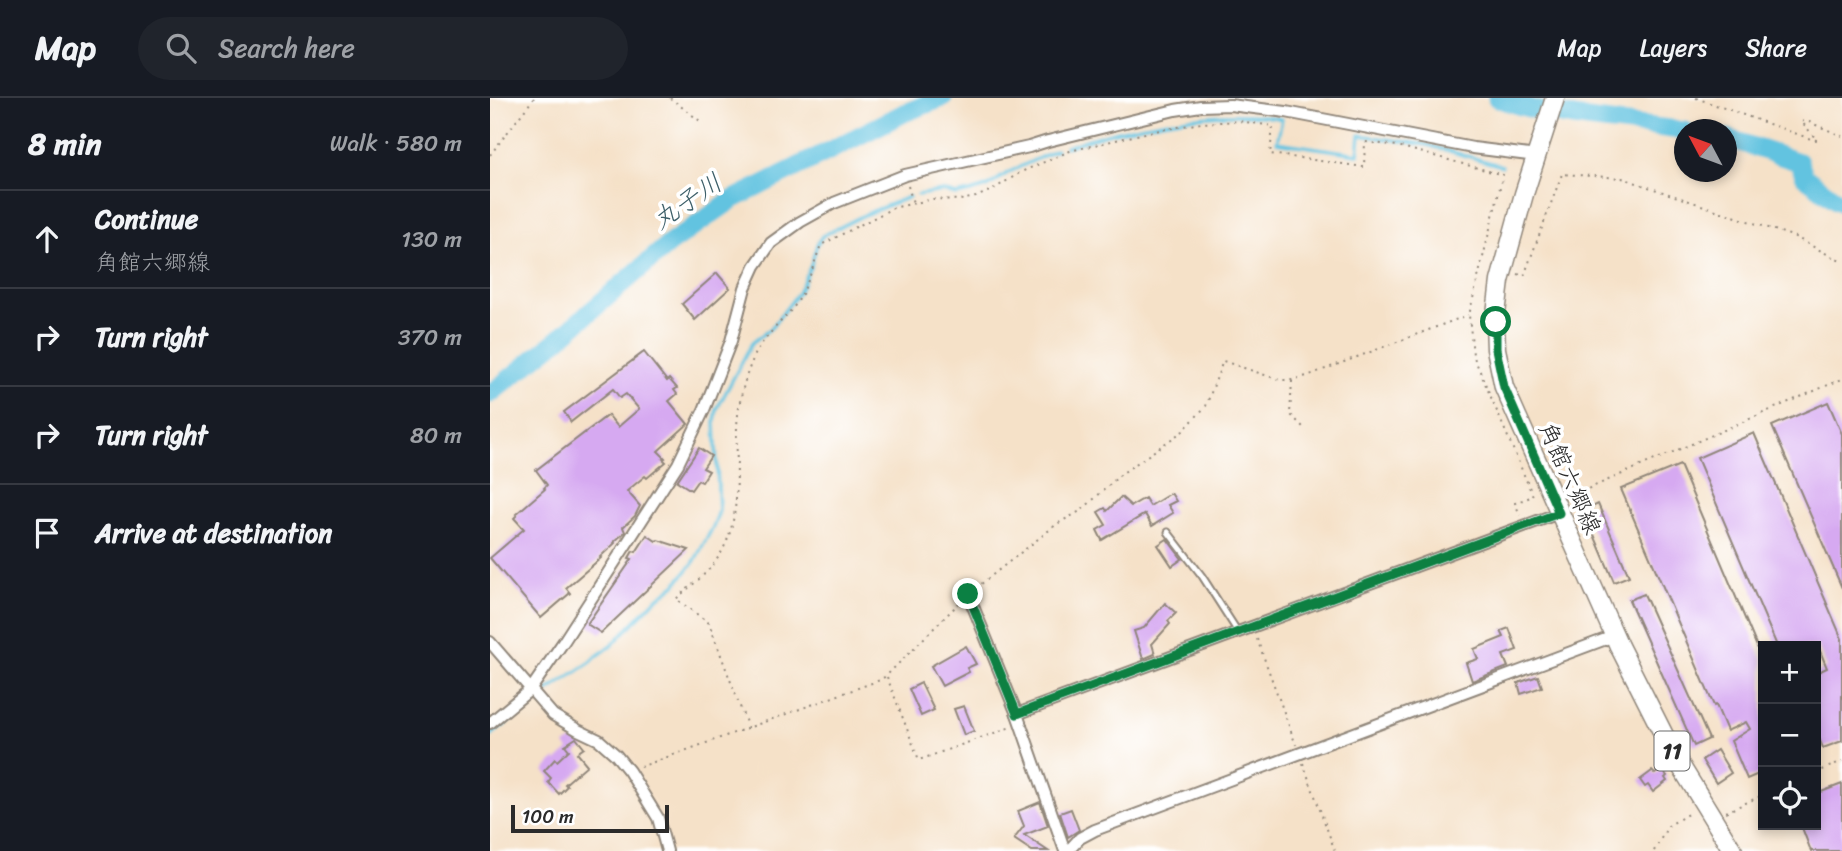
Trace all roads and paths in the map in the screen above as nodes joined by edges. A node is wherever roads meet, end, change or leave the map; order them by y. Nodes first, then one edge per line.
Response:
1 (534, 98) edge
2 (670, 98) edge
3 (1555, 98) edge
4 (1696, 98) edge
5 (700, 121) dead end
6 (1842, 136) edge
7 (490, 155) edge
8 (1537, 156) junction
9 (905, 175) junction
10 (913, 204) junction
11 (1842, 262) edge
12 (1503, 270) junction
13 (1469, 315) junction
14 (1842, 379) edge
15 (1292, 380) junction
16 (1306, 430) dead end
17 (1557, 508) junction
18 (1525, 526) junction
19 (1168, 532) dead end
20 (968, 594) junction
21 (1252, 627) junction
22 (1238, 632) junction
23 (1614, 636) junction
24 (490, 642) edge
25 (886, 676) junction
26 (532, 691) junction
27 (1018, 719) junction
28 (490, 723) edge
29 (748, 728) junction
30 (1299, 754) junction
31 (1842, 761) edge
32 (629, 771) junction
33 (1821, 771) edge
34 (1758, 796) edge
35 (1708, 811) junction
36 (667, 851) edge
37 (1066, 851) edge
38 (1335, 851) edge
39 (1654, 851) edge
40 (1732, 851) edge

1 - 7 path
2 - 5 path
3 - 8 main road, 角館六郷線 / 11
4 - 6 path
8 - 9 street
8 - 12 main road, 角館六郷線 / 11
9 - 10 path
9 - 26 street
10 - 13 path
10 - 29 path
11 - 12 path
12 - 17 main road, 角館六郷線 / 11
13 - 15 path
13 - 18 path
14 - 17 path
15 - 16 path
15 - 20 path
17 - 18 street
17 - 23 main road, 角館六郷線 / 11
18 - 21 street
19 - 22 lane
20 - 25 path
20 - 27 street
21 - 22 street
21 - 30 path
22 - 27 street
23 - 30 street
23 - 35 main road, 角館六郷線 / 11
24 - 26 street
25 - 27 path
25 - 29 path
26 - 28 street
26 - 32 street
27 - 37 street
29 - 32 path
30 - 37 street
30 - 38 path
31 - 33 path
32 - 36 street
34 - 35 path
35 - 39 path
35 - 40 main road, 角館六郷線 / 11

